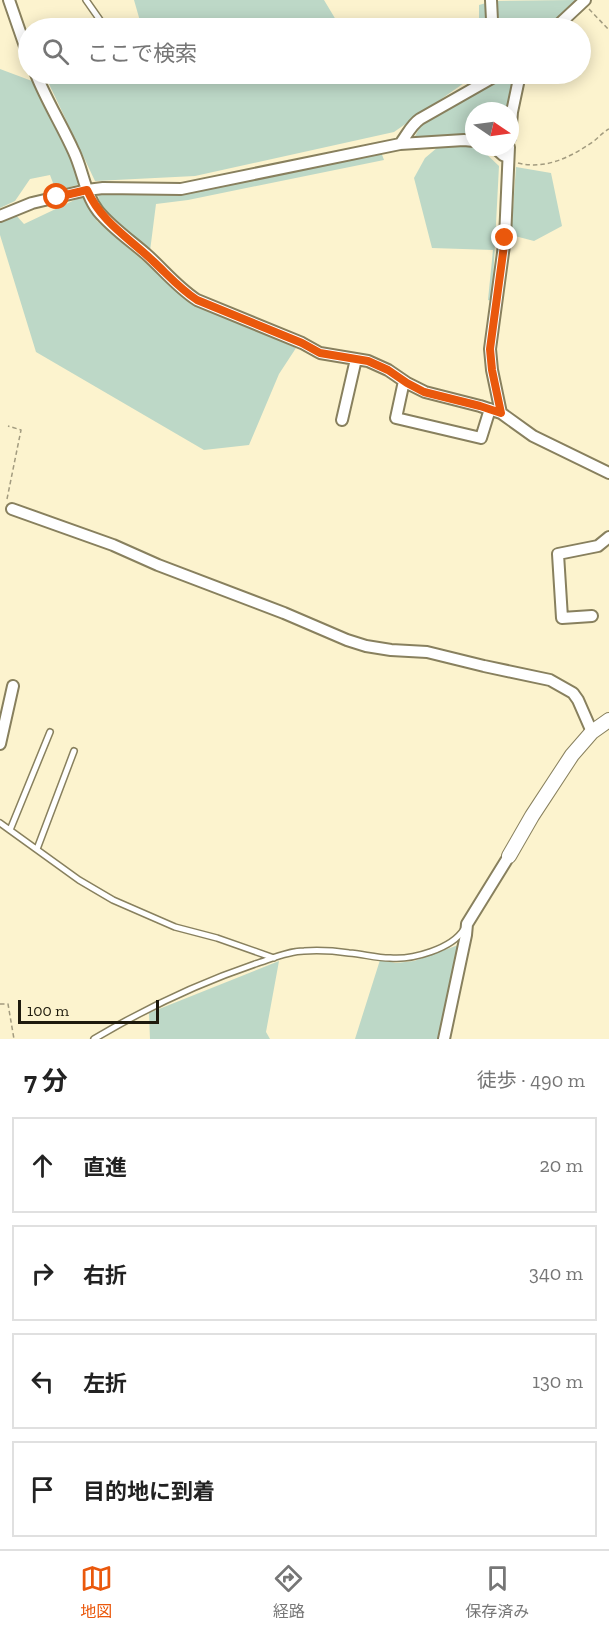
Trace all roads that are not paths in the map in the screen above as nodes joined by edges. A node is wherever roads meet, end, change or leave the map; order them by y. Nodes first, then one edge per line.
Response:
1 (9, 0) edge
2 (86, 0) edge
3 (491, 0) edge
4 (584, 1) edge
5 (99, 18) edge
6 (492, 18) edge
7 (566, 18) edge
8 (18, 26) edge
9 (41, 84) edge
10 (481, 84) edge
11 (518, 84) edge
12 (515, 102) edge
13 (465, 140) edge
14 (400, 144) junction
15 (509, 156) edge
16 (87, 190) junction
17 (0, 216) edge
18 (356, 359) junction
19 (404, 381) junction
20 (490, 409) junction
21 (501, 413) junction
22 (342, 420) dead end
23 (609, 473) edge
24 (12, 509) road end
25 (609, 537) edge
26 (592, 616) dead end
27 (13, 686) dead end
28 (609, 720) edge
29 (50, 732) dead end
30 (592, 732) junction
31 (0, 744) edge
32 (74, 752) dead end
33 (0, 823) edge
34 (10, 830) junction
35 (37, 849) junction
36 (509, 856) joint
37 (467, 924) junction
38 (274, 958) junction
39 (94, 1039) edge
40 (444, 1039) edge

1 - 8 street
2 - 5 lane
3 - 6 street
4 - 7 street
9 - 16 street
10 - 14 street
11 - 12 street
13 - 14 street
14 - 16 street
15 - 21 street
16 - 17 street
16 - 18 street
18 - 19 street
18 - 22 street
19 - 20 street
19 - 20 street
20 - 21 street
21 - 23 street
24 - 30 street
25 - 26 street
27 - 31 street
28 - 30 street
29 - 34 lane
30 - 36 street
32 - 35 lane
33 - 34 lane
34 - 35 lane
35 - 38 lane
36 - 37 street
37 - 38 lane
37 - 40 street
38 - 39 lane

